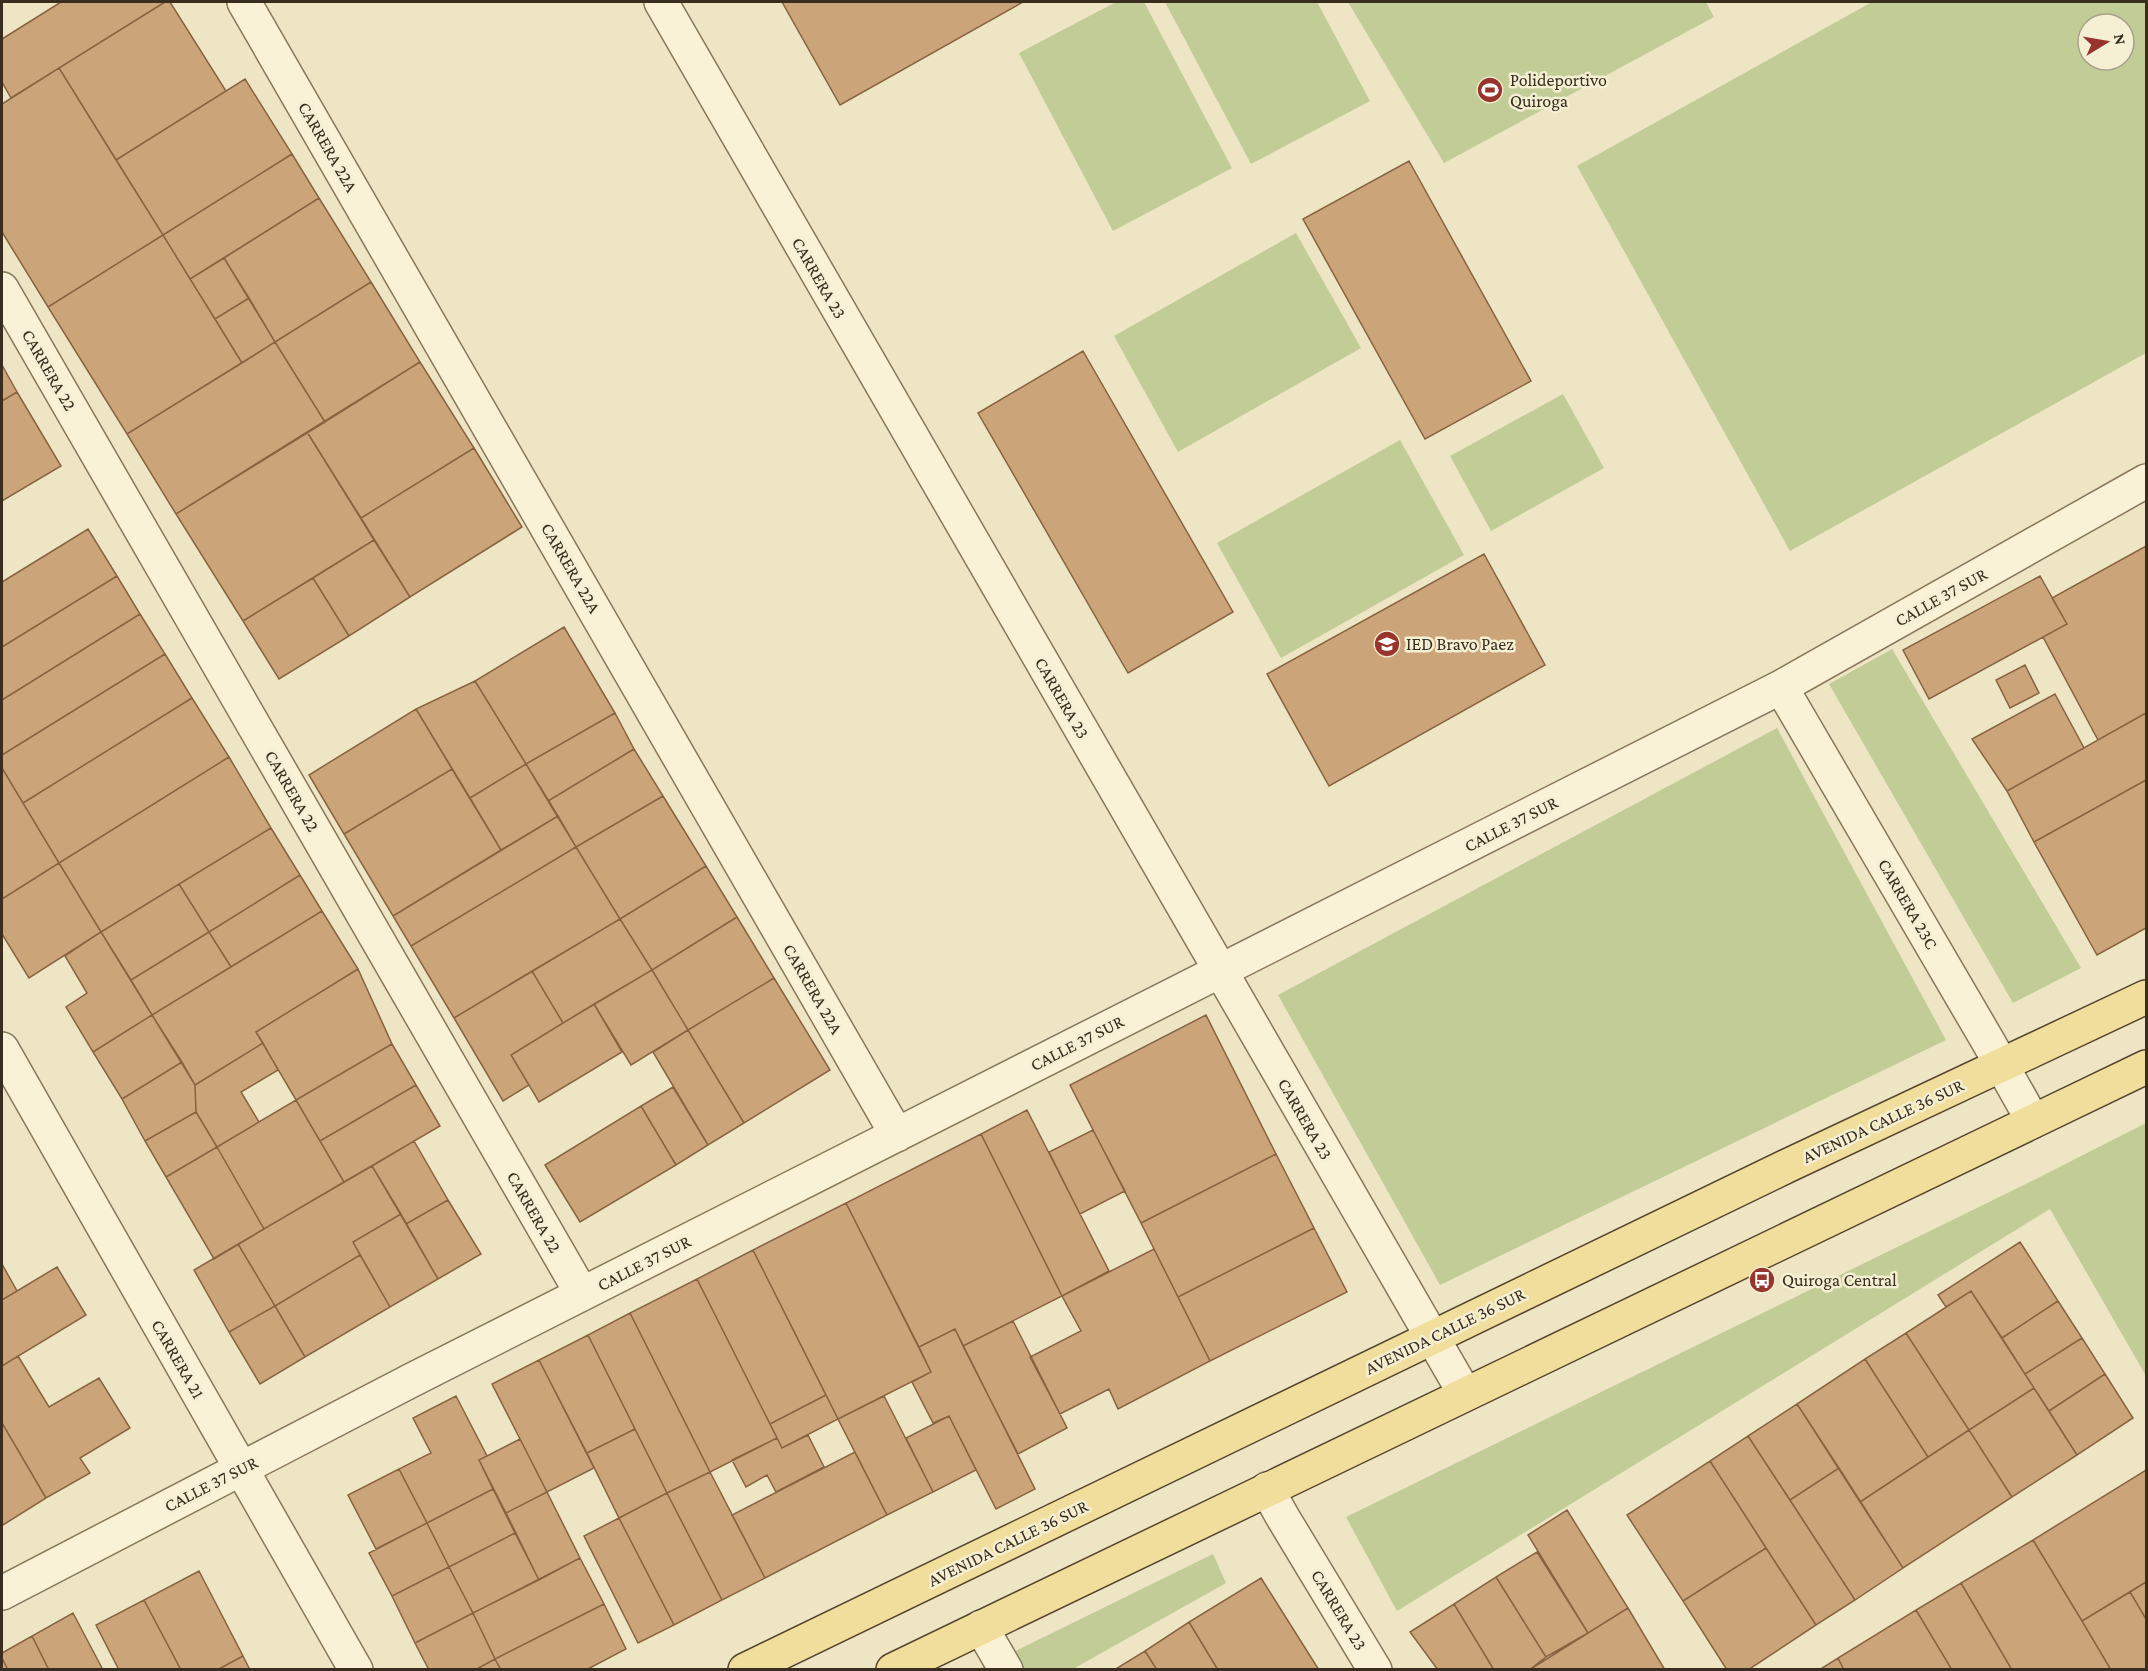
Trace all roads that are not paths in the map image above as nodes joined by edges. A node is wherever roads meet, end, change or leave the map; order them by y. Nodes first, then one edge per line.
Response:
1 (244, 2) edge
2 (661, 2) edge
3 (2, 289) edge
4 (2146, 481) edge
5 (1781, 687) junction
6 (1220, 971) junction
7 (2146, 997) edge
8 (2, 1049) edge
9 (2001, 1066) junction
10 (2146, 1067) edge
11 (2033, 1121) junction
12 (897, 1135) junction
13 (582, 1294) junction
14 (1432, 1338) junction
15 (1465, 1394) junction
16 (241, 1468) junction
17 (1268, 1489) junction
18 (2, 1593) edge
19 (981, 1627) junction
20 (357, 1670) edge
21 (746, 1670) edge
22 (893, 1670) edge
23 (1006, 1670) edge
24 (1375, 1670) edge

1 - 12 street, CARRERA 22A
2 - 6 street, CARRERA 23
3 - 13 street, CARRERA 22
4 - 5 street, CALLE 37 SUR
5 - 6 street, CALLE 37 SUR
5 - 9 street, CARRERA 23C
6 - 12 street, CALLE 37 SUR
6 - 14 street, CARRERA 23
7 - 9 main road, AVENIDA CALLE 36 SUR
8 - 16 street, CARRERA 21
9 - 11 street, CARRERA 23C
9 - 14 main road, AVENIDA CALLE 36 SUR
10 - 11 main road
11 - 15 main road
12 - 13 street, CALLE 37 SUR
13 - 16 street, CALLE 37 SUR
14 - 15 street, CARRERA 23
14 - 21 main road, AVENIDA CALLE 36 SUR
15 - 17 main road
16 - 18 street, CALLE 37 SUR
16 - 20 street, CARRERA 21
17 - 19 main road
17 - 24 street, CARRERA 23
19 - 22 main road
19 - 23 street

